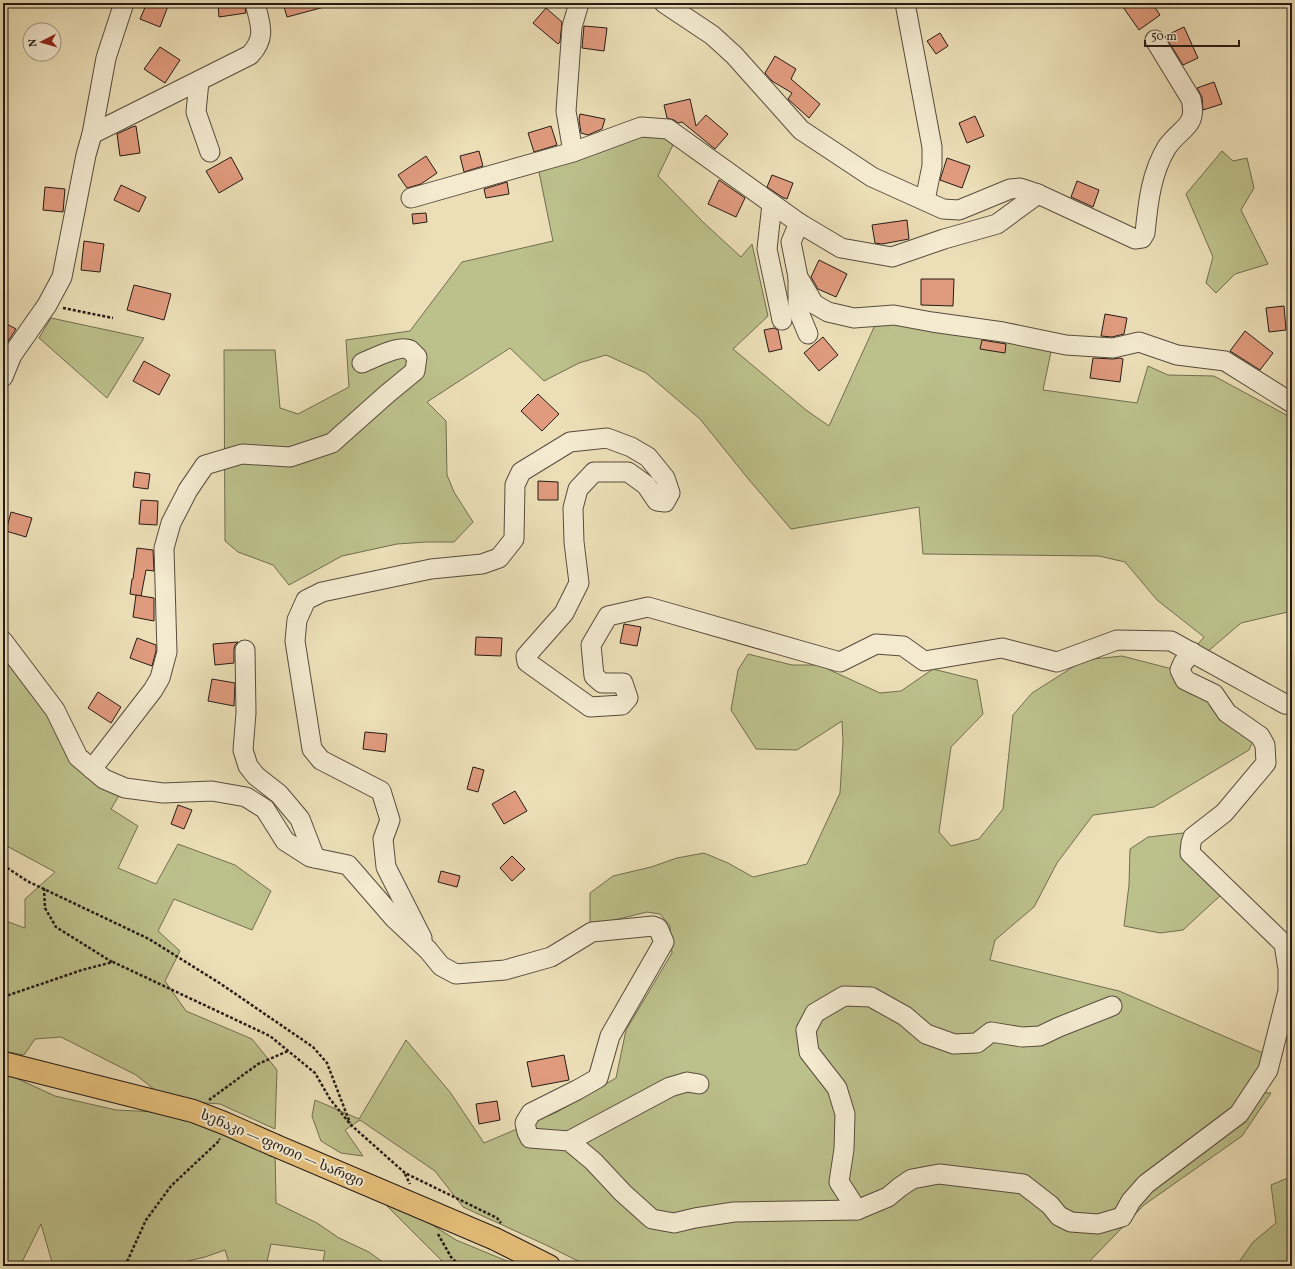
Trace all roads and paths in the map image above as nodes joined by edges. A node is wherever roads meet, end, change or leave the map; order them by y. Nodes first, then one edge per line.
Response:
1 (124, 3) edge
2 (255, 3) edge
3 (579, 3) edge
4 (664, 3) edge
5 (905, 3) edge
6 (1155, 40) dead end
7 (199, 81) junction
8 (92, 134) junction
9 (210, 152) dead end
10 (573, 152) junction
11 (1038, 194) junction
12 (411, 198) dead end
13 (925, 200) junction
14 (772, 204) junction
15 (799, 223) junction
16 (798, 277) junction
17 (47, 305) junction
18 (113, 318) dead end
19 (782, 320) dead end
20 (808, 334) dead end
21 (362, 363) dead end
22 (3, 377) edge
23 (1292, 403) edge
24 (3, 641) edge
25 (245, 650) dead end
26 (1192, 652) junction
27 (1292, 705) edge
28 (92, 769) junction
29 (316, 858) junction
30 (3, 865) edge
31 (44, 888) junction
32 (428, 950) junction
33 (113, 962) junction
34 (3, 998) edge
35 (1112, 1006) dead end
36 (288, 1051) junction
37 (3, 1063) edge
38 (699, 1084) dead end
39 (194, 1111) junction
40 (351, 1125) junction
41 (214, 1134) dead end
42 (569, 1141) junction
43 (857, 1210) junction
44 (498, 1232) junction
45 (125, 1266) edge
46 (549, 1266) edge

1 - 8 street
2 - 7 street
3 - 10 street
4 - 13 street
5 - 13 street
6 - 11 street
7 - 8 street
7 - 9 street
8 - 17 street
10 - 12 street
10 - 14 street
11 - 13 street
11 - 15 street
14 - 15 street
14 - 19 street
15 - 16 street
16 - 20 street
16 - 23 street
17 - 18 path
17 - 22 street
21 - 28 street
24 - 28 street
25 - 29 street
26 - 27 street
26 - 32 street
26 - 43 street
28 - 29 street
29 - 32 street
30 - 31 path
31 - 33 path
31 - 40 path
32 - 42 street
33 - 34 path
33 - 36 path
35 - 43 street
36 - 39 path
36 - 40 path
37 - 39 highway, სენაკი — ფოთი — სარფი
38 - 42 street
39 - 44 highway, სენაკი — ფოთი — სარფი, bridge
40 - 44 path
41 - 45 path
42 - 43 street
44 - 46 highway, სენაკი — ფოთი — სარფი

